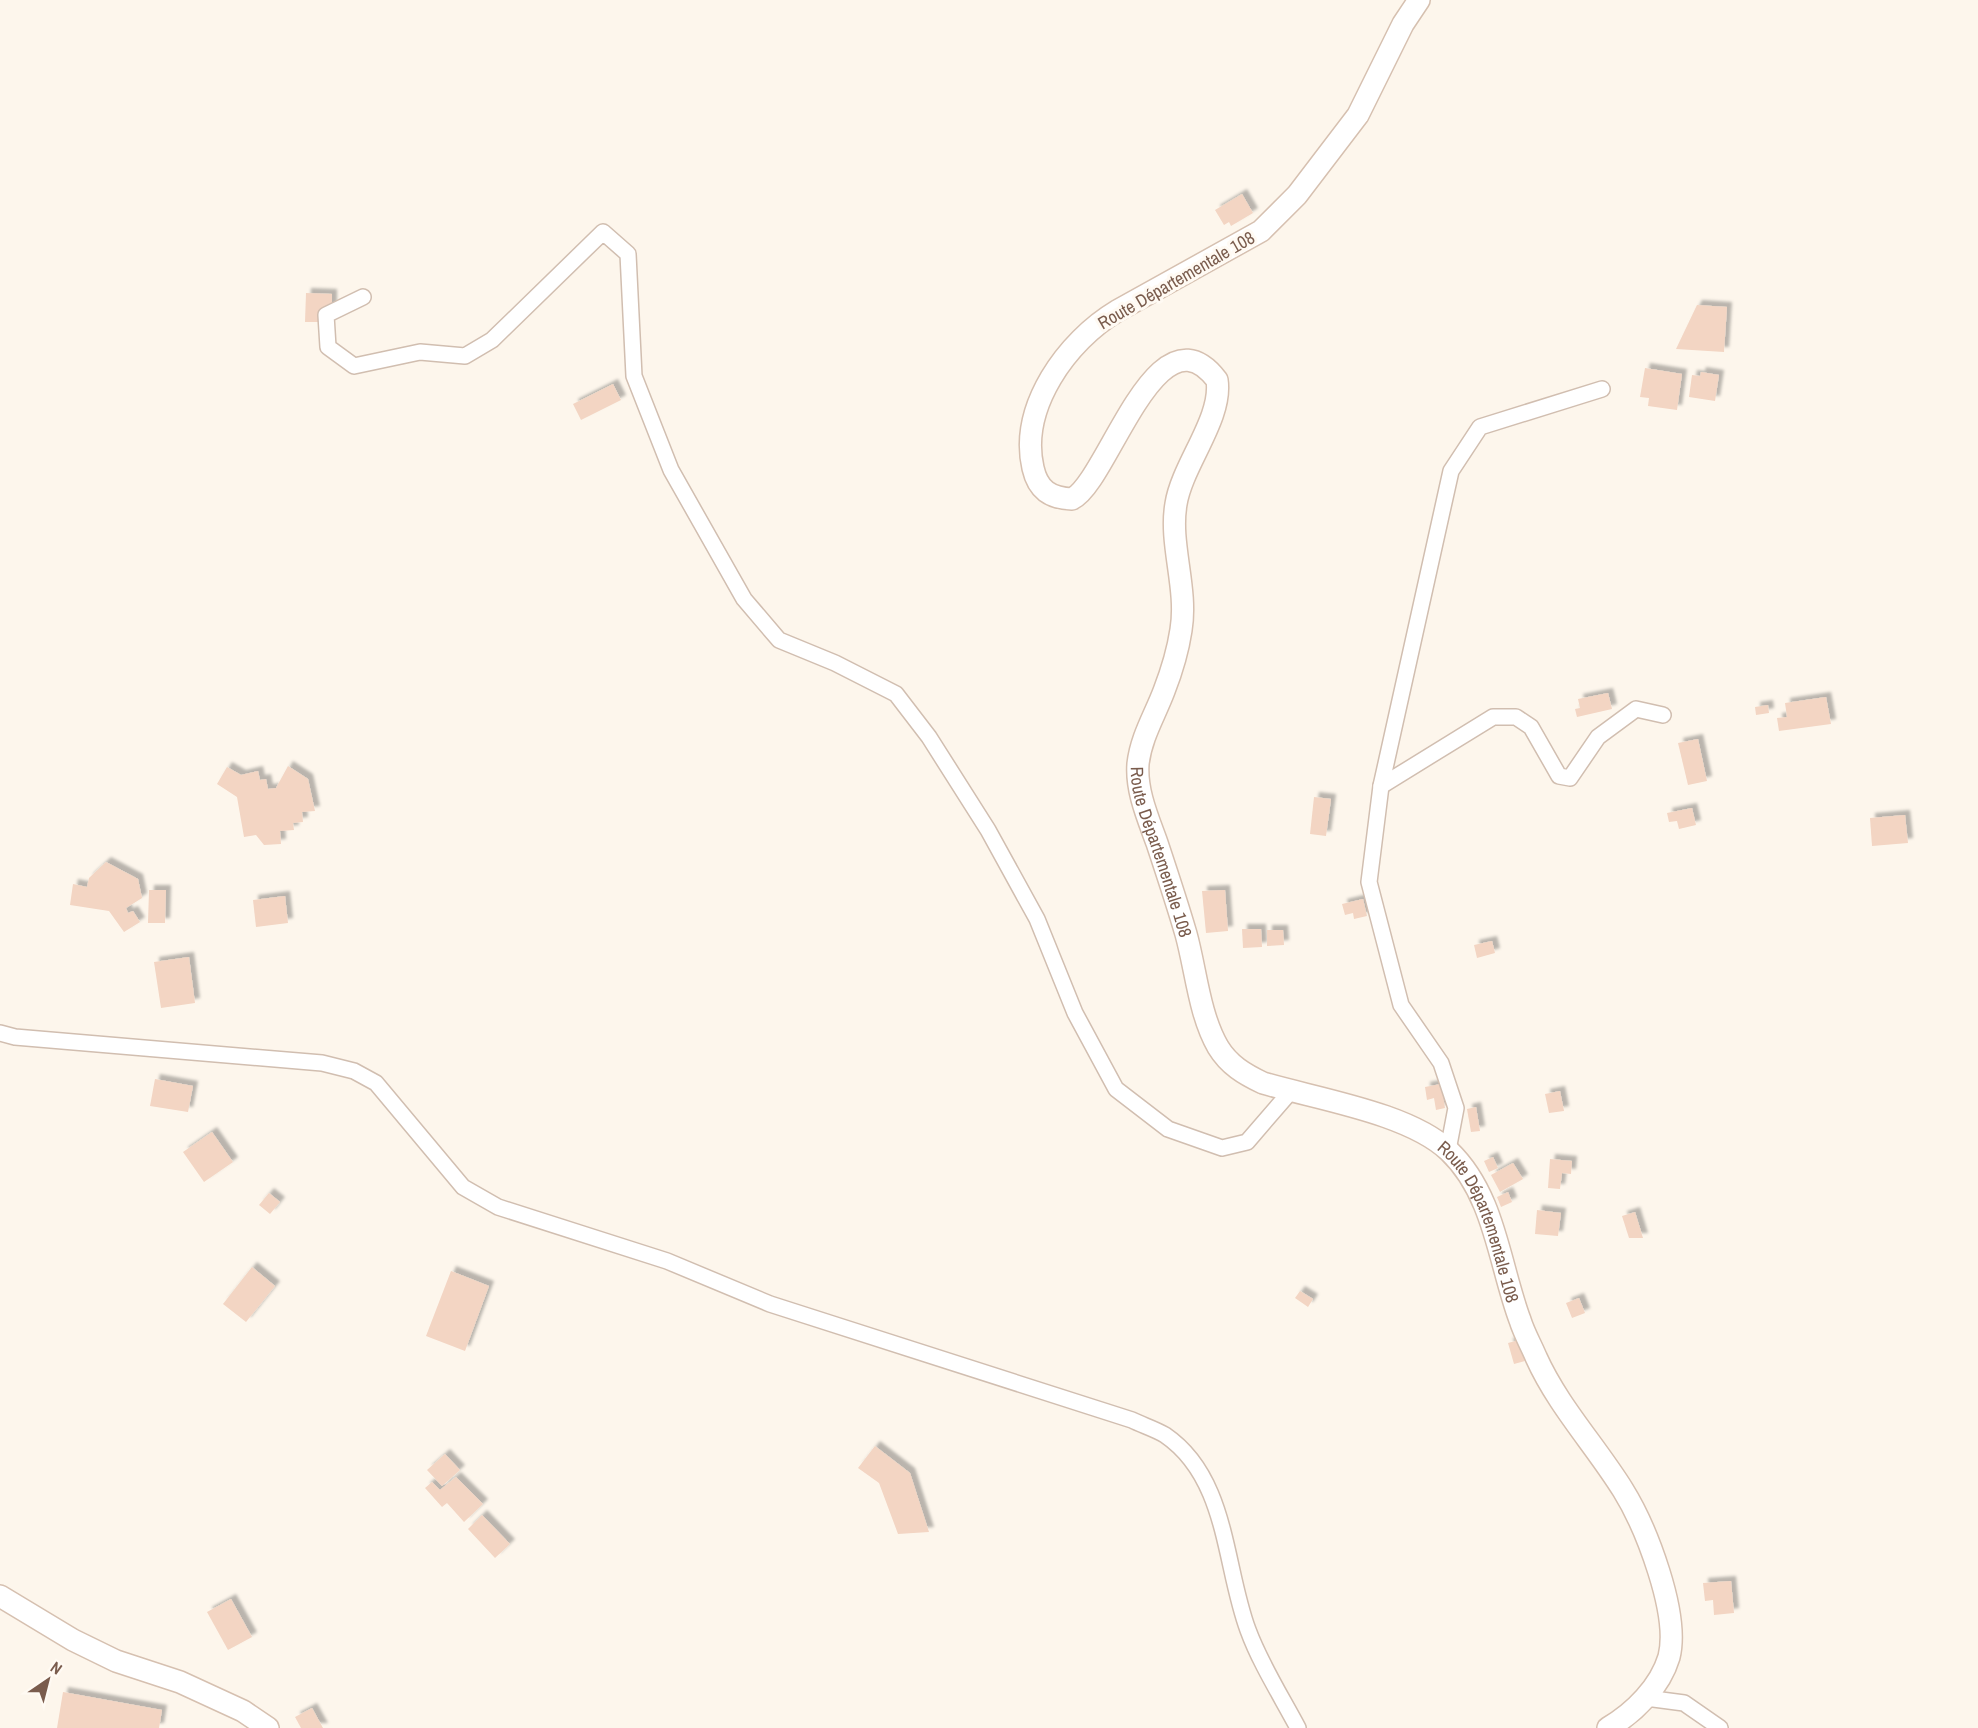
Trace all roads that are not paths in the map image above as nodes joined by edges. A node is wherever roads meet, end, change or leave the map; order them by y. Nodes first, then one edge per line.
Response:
1 (1419, 0) edge
2 (363, 297) dead end
3 (1602, 389) dead end
4 (1663, 715) dead end
5 (1381, 786) junction
6 (0, 1033) edge
7 (1291, 1091) junction
8 (1448, 1150) junction
9 (0, 1596) edge
10 (1646, 1698) junction
11 (268, 1728) edge
12 (1298, 1728) edge
13 (1608, 1728) edge
14 (1720, 1728) edge

1 - 7 main road, Route Départementale 108
2 - 7 street
3 - 5 street
4 - 5 street
5 - 8 street
6 - 12 street
7 - 8 main road, Route Départementale 108
8 - 10 main road, Route Départementale 108
9 - 11 main road
10 - 13 main road, Route Départementale 108
10 - 14 street

